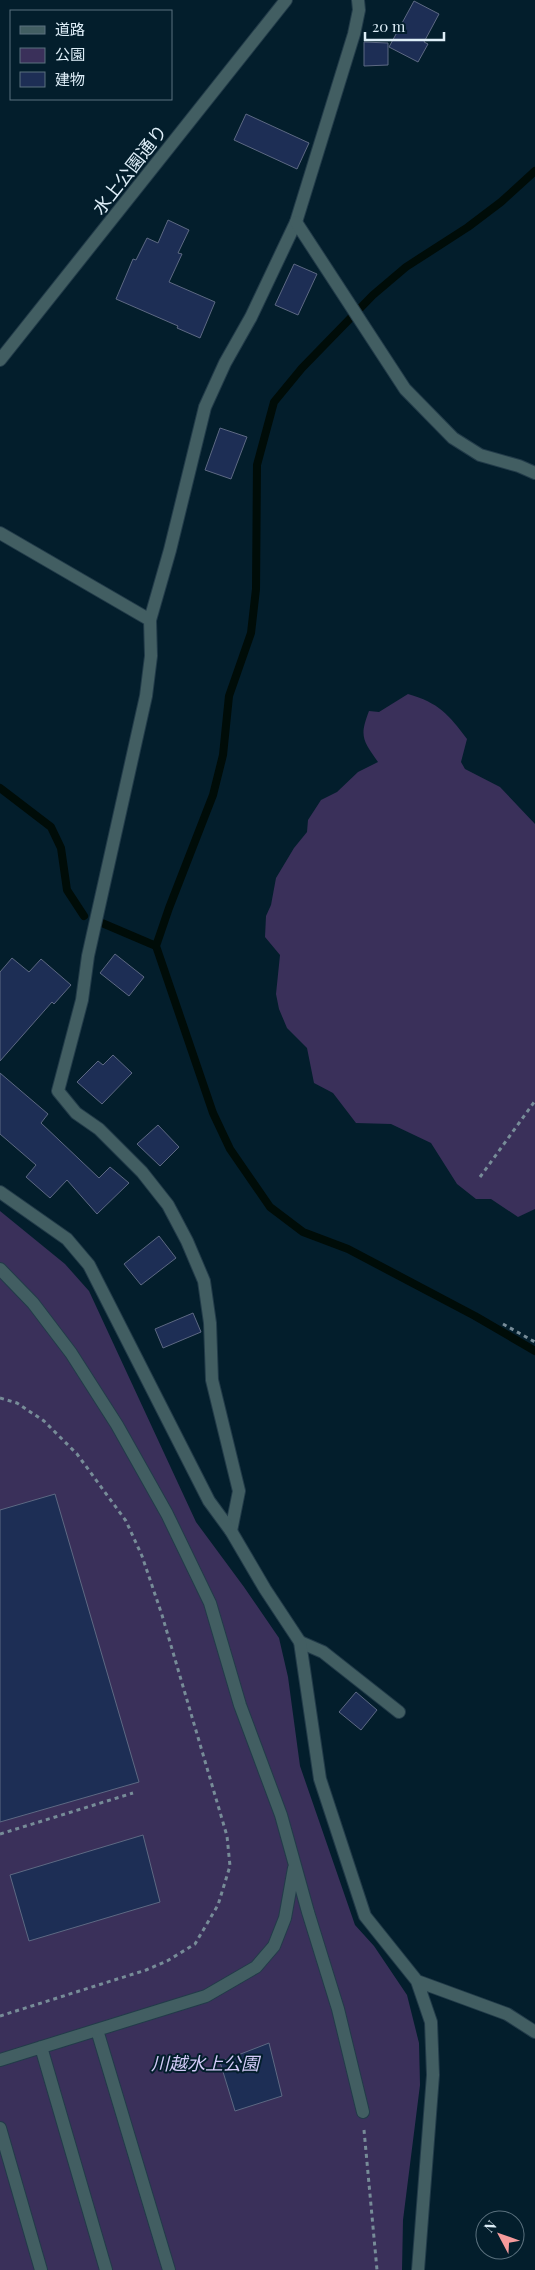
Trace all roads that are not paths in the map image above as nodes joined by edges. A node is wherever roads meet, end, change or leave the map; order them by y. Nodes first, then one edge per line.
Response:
1 (286, 0) edge
2 (358, 0) edge
3 (296, 222) junction
4 (0, 360) edge
5 (535, 473) edge
6 (0, 533) edge
7 (150, 620) junction
8 (0, 1192) edge
9 (0, 1269) edge
10 (231, 1531) junction
11 (300, 1642) junction
12 (399, 1712) dead end
13 (295, 1863) junction
14 (417, 1981) junction
15 (97, 2030) junction
16 (535, 2032) edge
17 (41, 2047) junction
18 (0, 2060) edge
19 (363, 2112) road end
20 (0, 2128) edge
21 (41, 2270) edge
22 (106, 2270) edge
23 (169, 2270) edge
24 (418, 2270) edge

1 - 4 street, 水上公園通り
2 - 3 street
3 - 5 street
3 - 7 street
6 - 7 street
7 - 10 street
8 - 10 street
9 - 13 street
10 - 11 street
11 - 12 street
11 - 14 street
13 - 15 street
13 - 19 street
14 - 16 street
14 - 24 street
15 - 17 street
15 - 23 street
17 - 18 street
17 - 22 street
20 - 21 street

